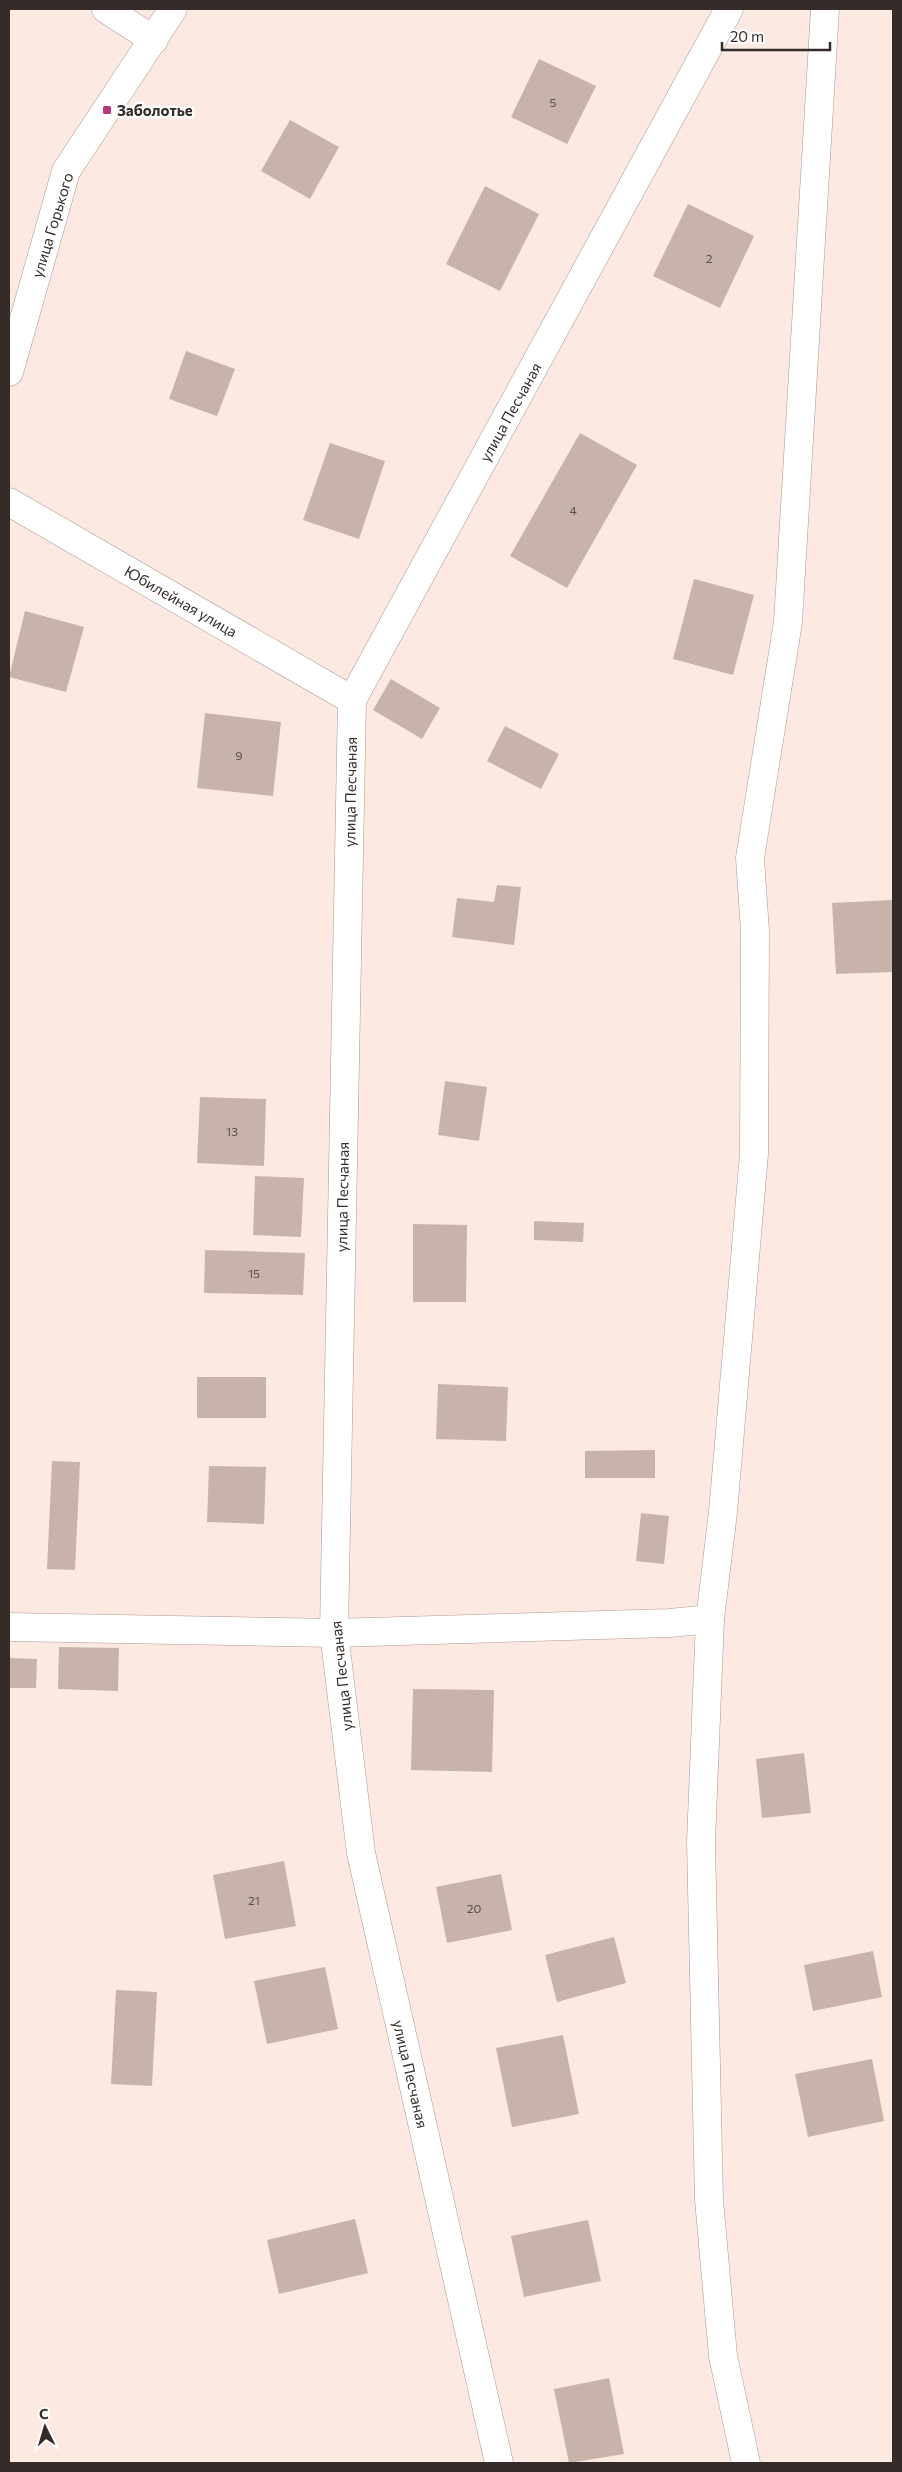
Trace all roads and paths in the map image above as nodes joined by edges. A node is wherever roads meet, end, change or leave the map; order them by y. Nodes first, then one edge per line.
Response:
1 (106, 9) edge
2 (173, 9) edge
3 (729, 9) edge
4 (825, 9) edge
5 (154, 40) junction
6 (9, 372) edge
7 (9, 502) edge
8 (352, 700) junction
9 (710, 1619) junction
10 (9, 1627) edge
11 (334, 1633) junction
12 (498, 2463) edge
13 (746, 2463) edge

1 - 5 street
2 - 5 street, улица Горького
3 - 8 street, улица Песчаная
4 - 9 street
5 - 6 street, улица Горького
7 - 8 street, Юбилейная улица
8 - 11 street, улица Песчаная
9 - 11 street
9 - 13 street
10 - 11 street
11 - 12 street, улица Песчаная

